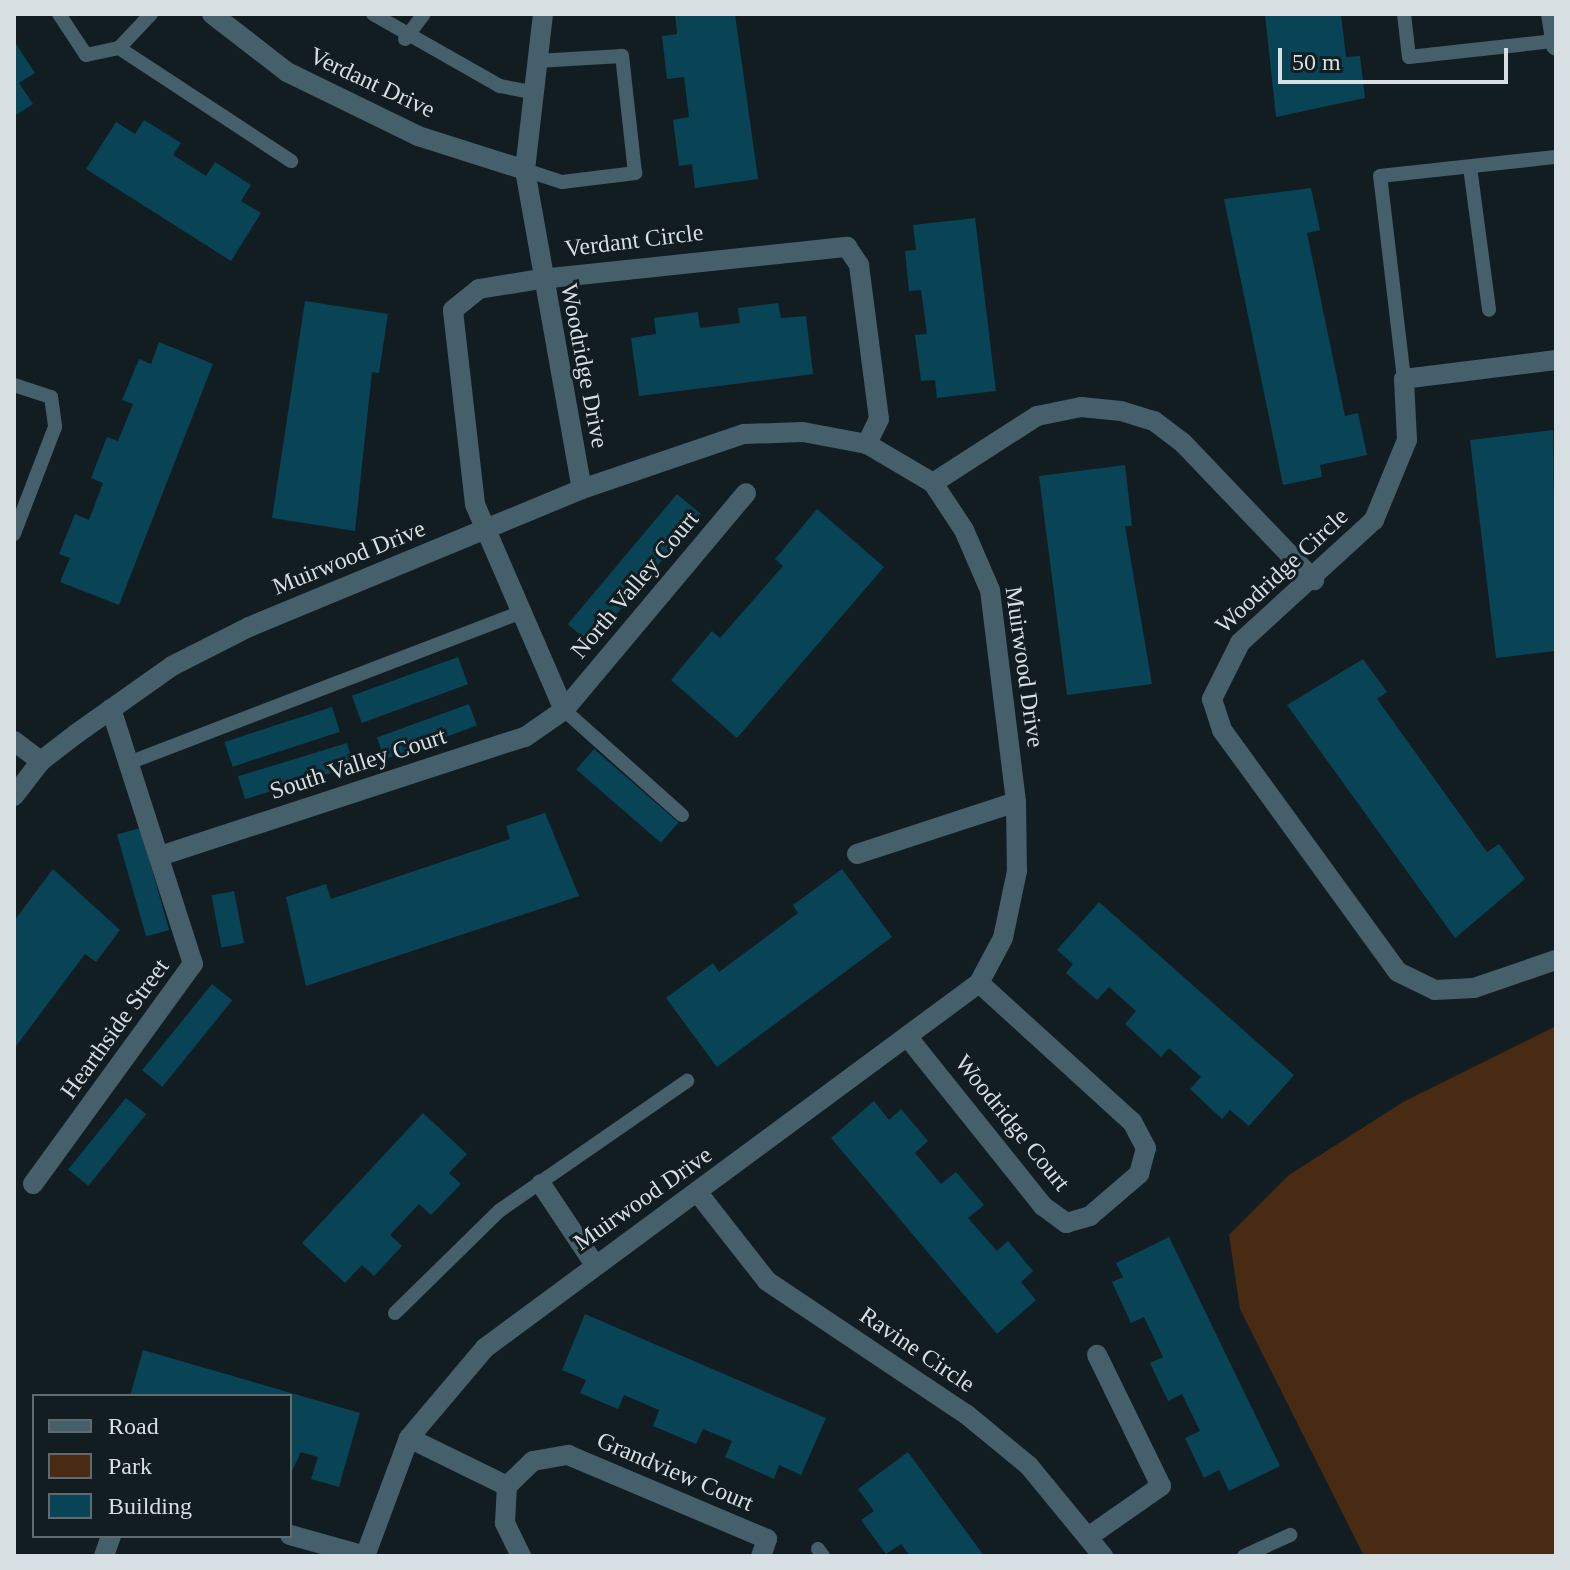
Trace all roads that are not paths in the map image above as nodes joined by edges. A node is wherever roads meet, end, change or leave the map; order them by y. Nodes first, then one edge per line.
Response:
1 (59, 14) edge
2 (151, 14) edge
3 (212, 14) edge
4 (373, 14) edge
5 (424, 14) edge
6 (543, 14) edge
7 (1404, 14) edge
8 (1551, 14) edge
9 (405, 39) junction
10 (1556, 44) edge
11 (119, 48) junction
12 (536, 61) junction
13 (530, 92) junction
14 (1556, 157) edge
15 (291, 161) dead end
16 (1470, 167) junction
17 (525, 170) junction
18 (541, 279) junction
19 (1489, 310) dead end
20 (1556, 360) edge
21 (1404, 379) junction
22 (14, 385) edge
23 (867, 444) junction
24 (933, 483) junction
25 (582, 489) junction
26 (746, 493) dead end
27 (485, 530) junction
28 (14, 534) edge
29 (1314, 580) junction
30 (522, 612) junction
31 (111, 709) junction
32 (564, 710) junction
33 (14, 741) edge
34 (41, 761) junction
35 (131, 762) junction
36 (14, 796) edge
37 (1016, 802) junction
38 (682, 815) dead end
39 (857, 854) dead end
40 (163, 855) junction
41 (1556, 960) edge
42 (979, 983) junction
43 (910, 1040) junction
44 (687, 1081) dead end
45 (33, 1184) dead end
46 (541, 1184) junction
47 (698, 1193) junction
48 (595, 1265) junction
49 (395, 1313) dead end
50 (1097, 1355) dead end
51 (409, 1438) junction
52 (507, 1486) junction
53 (1290, 1535) dead end
54 (292, 1536) edge
55 (1088, 1537) junction
56 (365, 1556) edge
57 (521, 1556) edge
58 (761, 1556) edge
59 (1103, 1556) edge
60 (1244, 1556) edge

1 - 11 lane
2 - 11 lane
3 - 17 street, Verdant Drive
4 - 9 lane
5 - 9 lane
6 - 12 street, Woodridge Drive
7 - 10 lane
8 - 10 street
9 - 13 lane
11 - 15 lane
12 - 13 street, Woodridge Drive
12 - 17 lane
13 - 17 street, Woodridge Drive
14 - 16 lane
16 - 19 lane
16 - 21 lane
17 - 18 street, Woodridge Drive
18 - 23 street, Verdant Circle
18 - 25 street, Woodridge Drive
18 - 27 street, Verdant Circle
20 - 21 street
21 - 29 street, Woodridge Circle
22 - 28 lane
23 - 24 street, Muirwood Drive
23 - 25 street, Muirwood Drive
24 - 29 street
24 - 37 street, Muirwood Drive
25 - 27 street, Muirwood Drive
26 - 32 street, North Valley Court
27 - 30 street
27 - 31 street, Muirwood Drive
29 - 41 street, Woodridge Circle
30 - 32 street
30 - 35 lane
31 - 34 street, Muirwood Drive
31 - 35 street, Hearthside Street
32 - 38 lane
32 - 40 street, South Valley Court
33 - 34 street
34 - 36 street, Muirwood Drive
35 - 40 street, Hearthside Street
37 - 39 street
37 - 42 street, Muirwood Drive
40 - 45 street, Hearthside Street
42 - 43 street, Muirwood Drive
42 - 43 street, Woodridge Court
43 - 47 street, Muirwood Drive
44 - 46 lane
46 - 48 street
46 - 49 lane
47 - 48 street, Muirwood Drive
47 - 55 street, Ravine Circle
48 - 51 street, Muirwood Drive
50 - 55 street
51 - 52 street
51 - 56 street, Muirwood Drive
52 - 57 street
52 - 58 street, Grandview Court
53 - 60 lane
54 - 56 street
55 - 59 street, Ravine Circle

